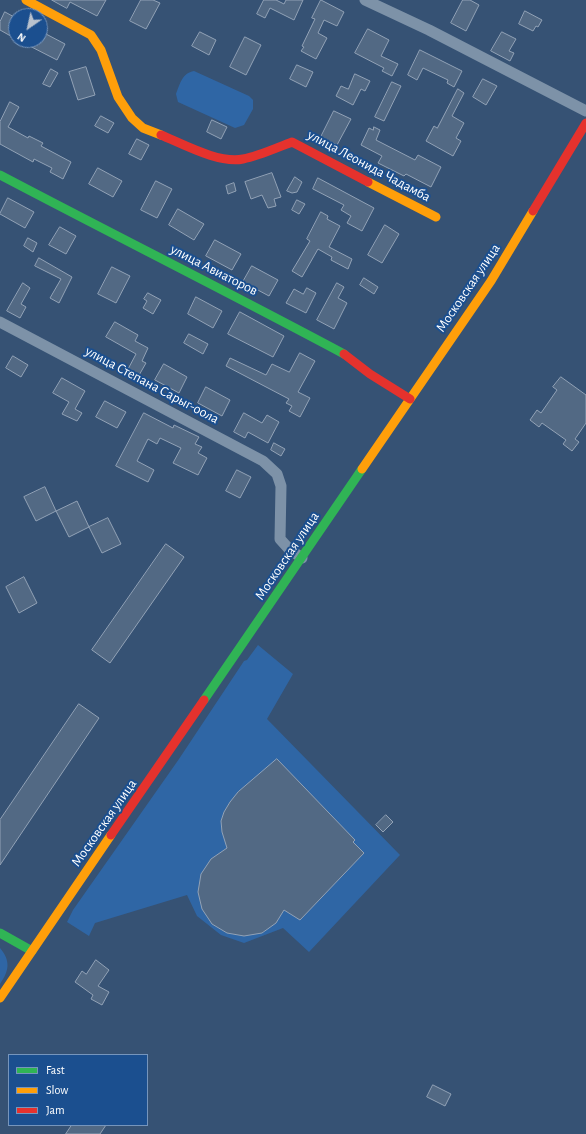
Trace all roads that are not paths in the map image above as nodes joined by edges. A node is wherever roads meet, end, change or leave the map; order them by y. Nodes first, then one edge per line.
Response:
1 (26, 0) edge
2 (365, 0) edge
3 (586, 111) edge
4 (586, 123) edge
5 (0, 175) edge
6 (436, 217) dead end
7 (0, 322) edge
8 (410, 399) junction
9 (302, 558) junction
10 (0, 933) edge
11 (32, 951) junction
12 (0, 998) edge

1 - 6 main road, улица Леонида Чадамба
2 - 3 street
4 - 8 main road, Московская улица
5 - 8 main road, улица Авиаторов
7 - 9 street, улица Степана Сарыг-оола
8 - 9 main road, Московская улица
9 - 11 main road, Московская улица
10 - 11 main road
11 - 12 main road, Московская улица

